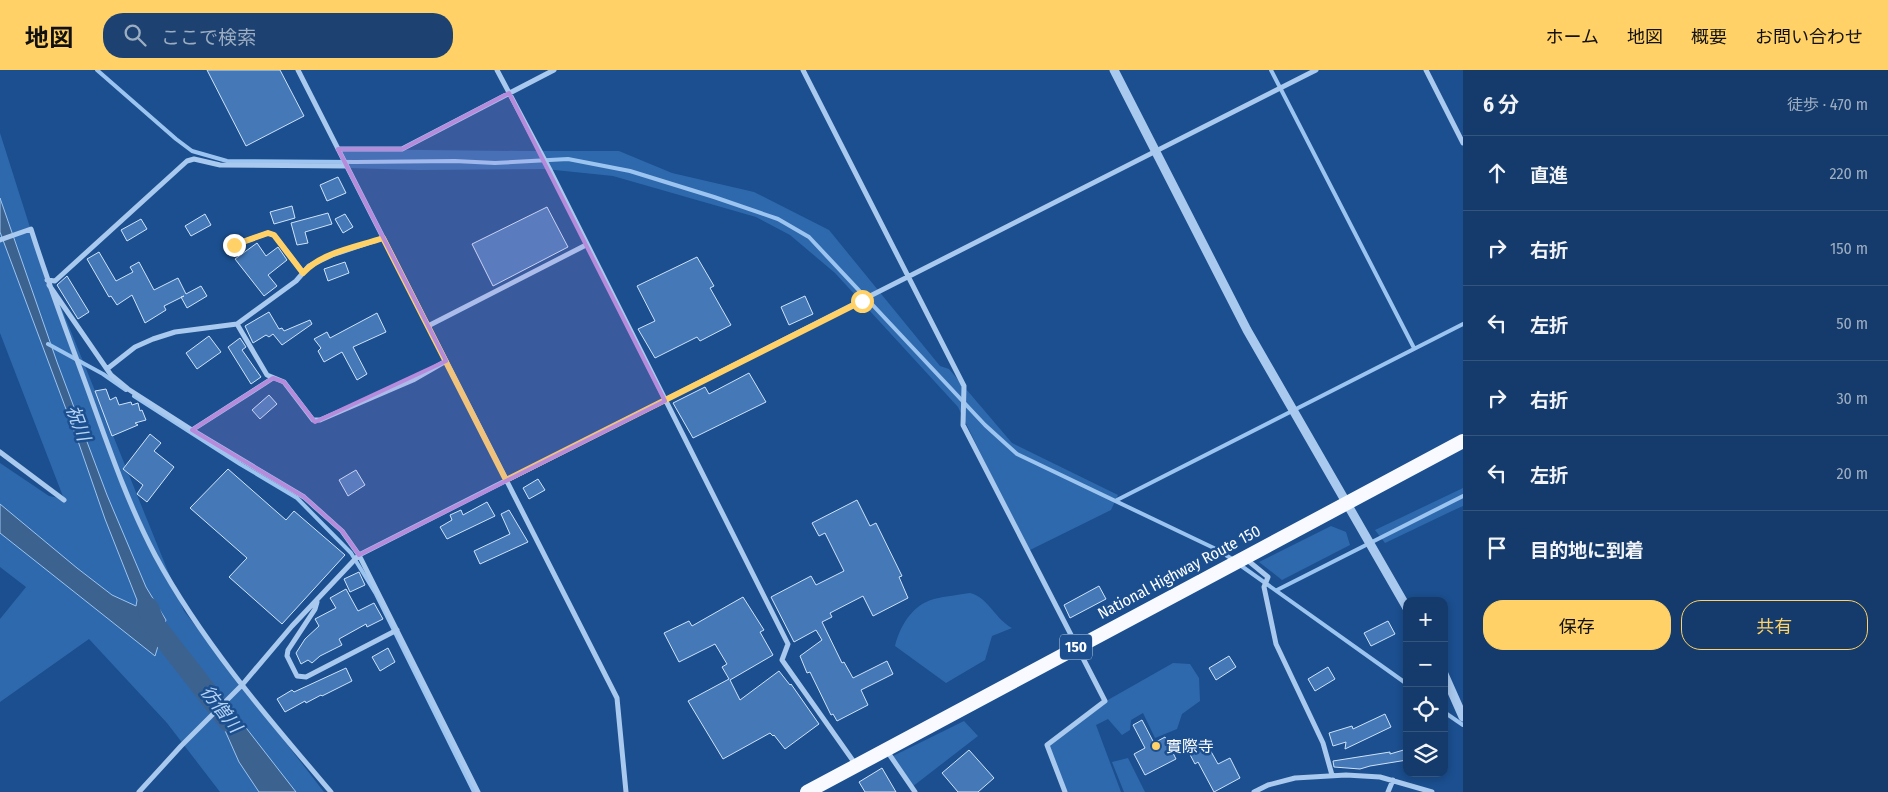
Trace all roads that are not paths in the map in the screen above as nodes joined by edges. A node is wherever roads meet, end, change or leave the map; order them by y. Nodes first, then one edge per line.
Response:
1 (298, 70) edge
2 (497, 70) edge
3 (554, 70) edge
4 (803, 70) edge
5 (1114, 70) edge
6 (1316, 70) edge
7 (1426, 70) edge
8 (509, 93) junction
9 (1463, 142) edge
10 (338, 149) junction
11 (1156, 151) junction
12 (346, 166) junction
13 (383, 238) junction
14 (0, 240) edge
15 (234, 245) dead end
16 (586, 245) junction
17 (303, 273) junction
18 (908, 277) junction
19 (48, 282) junction
20 (237, 324) junction
21 (428, 326) junction
22 (446, 361) junction
23 (107, 370) junction
24 (273, 378) junction
25 (665, 401) junction
26 (192, 430) junction
27 (1463, 441) edge
28 (0, 452) edge
29 (506, 480) junction
30 (64, 500) dead end
31 (1346, 504) junction
32 (1244, 557) junction
33 (356, 558) junction
34 (318, 599) junction
35 (1403, 601) edge
36 (397, 630) junction
37 (1077, 647) junction
38 (1448, 683) edge
39 (242, 685) junction
40 (1463, 716) edge
41 (886, 749) junction
42 (856, 765) junction
43 (1332, 775) junction
44 (1393, 780) junction
45 (139, 792) edge
46 (330, 792) edge
47 (478, 792) edge
48 (626, 792) edge
49 (807, 792) edge
50 (916, 792) edge
51 (1065, 792) edge
52 (1254, 792) edge
53 (1388, 792) edge
54 (1432, 792) edge

1 - 10 street
2 - 8 street
3 - 8 street
4 - 18 street
5 - 11 street
6 - 11 street
7 - 9 street
8 - 10 street
8 - 16 street
10 - 12 street
11 - 18 street
11 - 31 street
12 - 13 street
12 - 19 street
13 - 17 street
13 - 21 street
14 - 19 street
15 - 17 street
16 - 21 street
16 - 25 street
17 - 20 street
18 - 25 street
18 - 37 street
19 - 23 street
19 - 39 street
20 - 23 street
20 - 24 street
21 - 22 street
22 - 24 street
22 - 29 street
23 - 26 street
24 - 26 street
25 - 29 street
25 - 42 street
26 - 33 street
27 - 31 highway, National Highway Route 150 / 150
28 - 30 street
29 - 33 street
29 - 48 street
31 - 32 highway, National Highway Route 150 / 150
31 - 35 street
32 - 37 highway, National Highway Route 150 / 150
32 - 43 street
33 - 34 street
33 - 36 street
34 - 36 street
34 - 39 street
36 - 47 street
37 - 41 highway, National Highway Route 150 / 150
37 - 51 street
38 - 40 street
39 - 45 street
39 - 46 street
41 - 42 highway, National Highway Route 150 / 150
41 - 50 street
42 - 49 highway, National Highway Route 150 / 150
43 - 44 street
43 - 52 street
44 - 53 street
44 - 54 street

